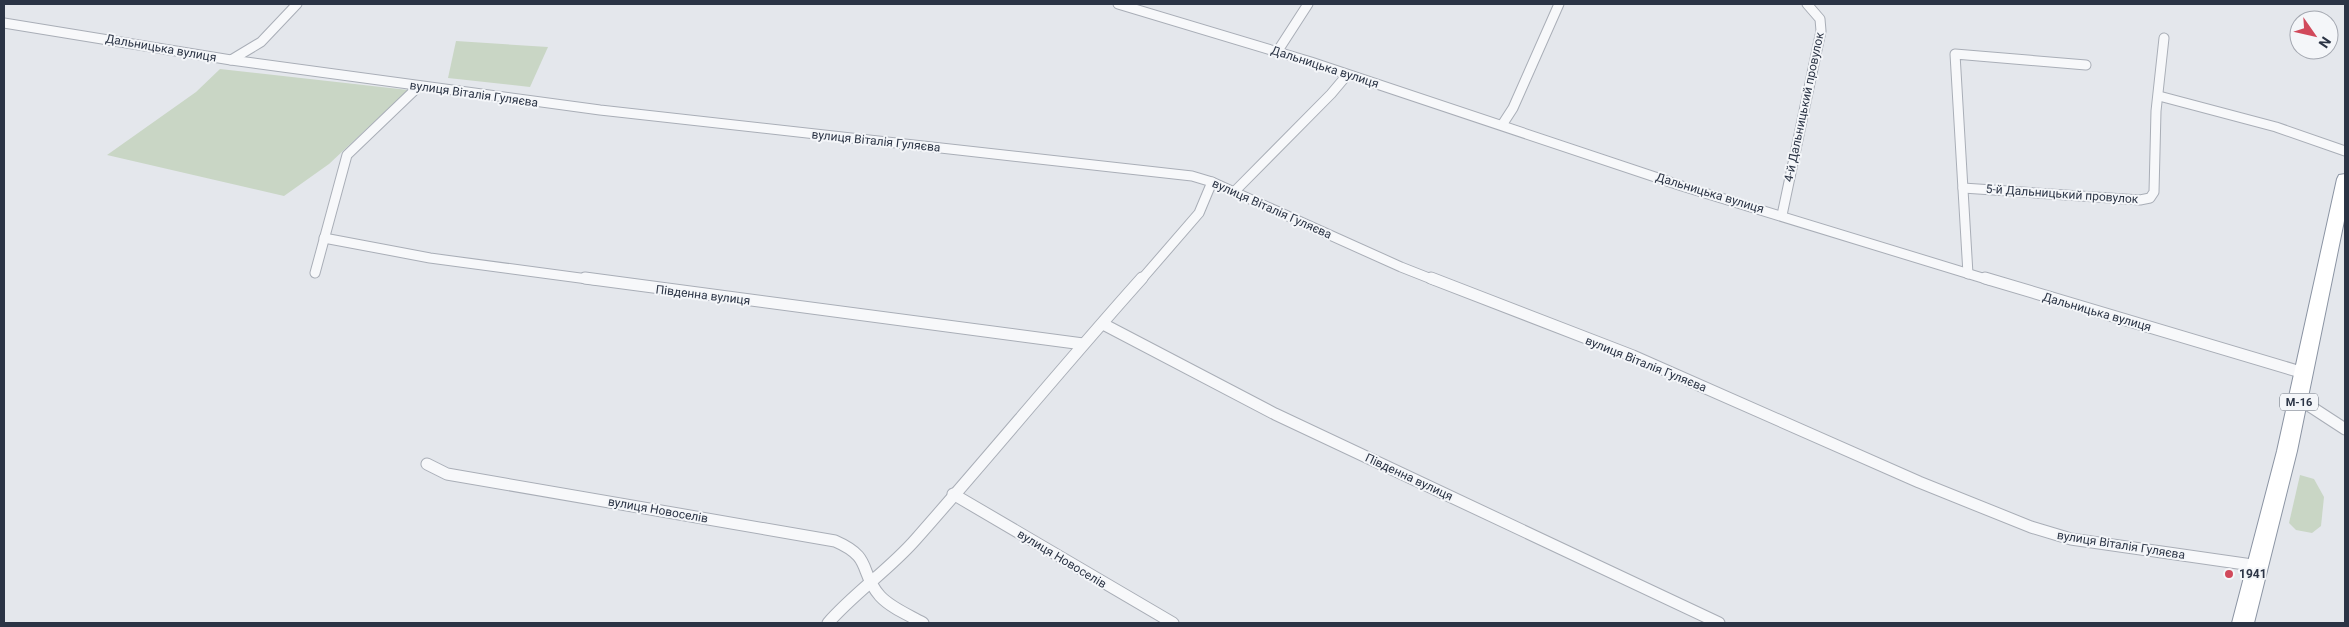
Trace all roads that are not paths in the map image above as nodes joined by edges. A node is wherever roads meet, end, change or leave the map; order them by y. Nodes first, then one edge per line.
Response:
1 (296, 4) edge
2 (1118, 4) edge
3 (1308, 4) edge
4 (1559, 4) edge
5 (1807, 4) edge
6 (4, 23) edge
7 (2164, 38) dead end
8 (1277, 52) junction
9 (230, 60) junction
10 (2086, 65) dead end
11 (1347, 75) junction
12 (419, 86) junction
13 (2159, 96) junction
14 (1502, 125) junction
15 (2345, 151) edge
16 (2345, 179) edge
17 (1212, 182) junction
18 (1963, 188) junction
19 (1234, 192) junction
20 (2342, 207) edge
21 (1782, 215) junction
22 (324, 238) junction
23 (315, 273) dead end
24 (1968, 274) junction
25 (1102, 324) junction
26 (1083, 344) junction
27 (2304, 373) junction
28 (2299, 399) junction
29 (2345, 429) edge
30 (427, 464) dead end
31 (952, 494) junction
32 (2259, 566) junction
33 (872, 581) junction
34 (828, 623) edge
35 (924, 623) edge
36 (1172, 623) edge
37 (1719, 623) edge
38 (2243, 623) edge

1 - 9 street, Дальницька вулиця
2 - 8 street, Дальницька вулиця
3 - 8 street
4 - 14 street
5 - 21 street, 4-й Дальницький провулок
6 - 9 street, Дальницька вулиця
7 - 13 street, 5-й Дальницький провулок
8 - 11 street, Дальницька вулиця
9 - 12 street, вулиця Віталія Гуляєва
10 - 18 street
11 - 14 street, Дальницька вулиця
11 - 19 street
12 - 17 street, вулиця Віталія Гуляєва
12 - 22 street
13 - 15 street
13 - 18 street, 5-й Дальницький провулок
14 - 21 street, Дальницька вулиця
16 - 20 highway, М-16
17 - 19 street, вулиця Віталія Гуляєва
17 - 25 street
18 - 24 street
19 - 32 street, вулиця Віталія Гуляєва
20 - 27 highway, М-16
21 - 24 street, Дальницька вулиця
22 - 23 street
22 - 26 street, Південна вулиця
24 - 27 street, Дальницька вулиця
25 - 26 street
25 - 37 street, Південна вулиця
26 - 31 street
27 - 28 highway, М-16
28 - 29 street
28 - 32 highway, М-16
30 - 33 street, вулиця Новоселів
31 - 33 street
31 - 36 street, вулиця Новоселів
32 - 38 highway, М-16
33 - 34 street
33 - 35 street, вулиця Новоселів

